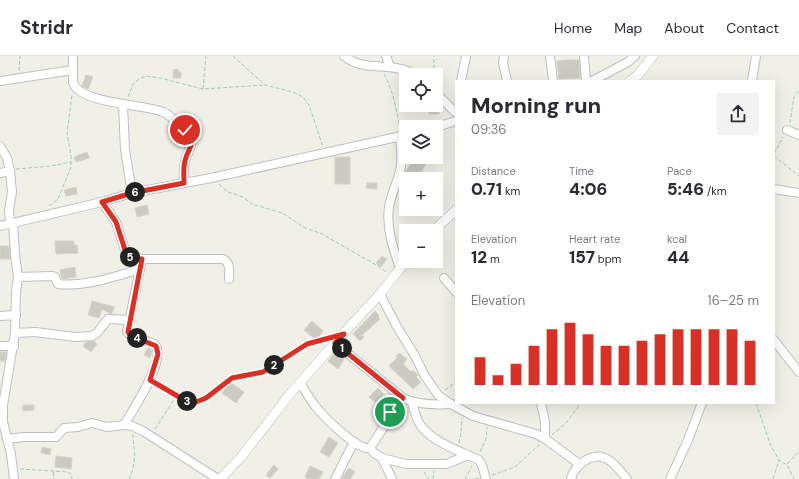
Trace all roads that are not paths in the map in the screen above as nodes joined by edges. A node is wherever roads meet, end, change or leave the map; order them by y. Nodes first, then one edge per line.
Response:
1 (74, 56) edge
2 (344, 56) edge
3 (386, 56) edge
4 (466, 56) edge
5 (504, 56) edge
6 (550, 56) edge
7 (584, 56) edge
8 (635, 56) edge
9 (653, 56) edge
10 (756, 56) edge
11 (390, 67) junction
12 (401, 68) edge
13 (73, 70) junction
14 (639, 78) edge
15 (461, 80) edge
16 (507, 80) edge
17 (553, 80) edge
18 (586, 80) edge
19 (594, 80) edge
20 (752, 80) edge
21 (0, 81) edge
22 (443, 99) edge
23 (124, 104) junction
24 (455, 108) edge
25 (455, 122) edge
26 (443, 125) edge
27 (787, 130) road end
28 (799, 135) edge
29 (399, 137) edge
30 (0, 146) edge
31 (401, 164) edge
32 (9, 168) junction
33 (0, 173) edge
34 (184, 183) junction
35 (775, 189) edge
36 (799, 192) edge
37 (132, 193) junction
38 (102, 202) junction
39 (455, 211) edge
40 (12, 223) junction
41 (441, 224) edge
42 (0, 226) edge
43 (399, 257) edge
44 (142, 259) junction
45 (400, 268) edge
46 (140, 269) junction
47 (18, 277) junction
48 (444, 278) dead end
49 (229, 279) dead end
50 (455, 291) edge
51 (380, 294) junction
52 (16, 315) junction
53 (0, 316) edge
54 (130, 320) junction
55 (15, 333) junction
56 (333, 340) junction
57 (775, 341) edge
58 (0, 346) edge
59 (14, 346) junction
60 (799, 372) edge
61 (300, 383) junction
62 (403, 398) junction
63 (412, 402) junction
64 (451, 404) junction
65 (541, 404) edge
66 (702, 404) edge
67 (2, 405) edge
68 (2, 422) edge
69 (128, 425) junction
70 (7, 439) junction
71 (546, 440) junction
72 (354, 442) junction
73 (370, 448) junction
74 (468, 455) junction
75 (382, 458) junction
76 (579, 464) junction
77 (485, 478) edge
78 (14, 479) edge
79 (219, 479) edge
80 (335, 479) edge
81 (392, 479) edge
82 (571, 479) edge
83 (627, 479) edge
84 (670, 479) edge

1 - 13 street
2 - 11 street
3 - 11 street
4 - 15 street
5 - 16 street
6 - 17 street
7 - 18 street
8 - 19 street
9 - 14 street
10 - 20 street
11 - 12 street
13 - 21 street
13 - 23 street
22 - 24 street
23 - 34 street
23 - 37 street
24 - 25 street
25 - 26 street
27 - 28 street
29 - 34 street
30 - 32 street
31 - 43 street
32 - 33 street
32 - 40 street
34 - 37 street
35 - 36 street
37 - 38 street
38 - 40 street
38 - 44 street
39 - 41 street
40 - 42 street
40 - 47 street
44 - 46 street
44 - 49 street
45 - 51 street
46 - 47 street
46 - 54 street
47 - 52 street
48 - 50 street
51 - 56 street
51 - 64 street
52 - 53 street
52 - 55 street
54 - 55 street
54 - 69 street
55 - 59 street
56 - 61 street
56 - 62 street
57 - 60 street
58 - 59 street
59 - 67 street
61 - 72 street
61 - 79 street
62 - 63 street
62 - 73 street
63 - 64 street
63 - 74 street
64 - 71 street
65 - 71 street
66 - 84 street
67 - 68 street
68 - 70 street
69 - 70 street
69 - 79 street
70 - 78 street
71 - 76 street
72 - 73 street
72 - 80 street
73 - 75 street
74 - 75 street
74 - 77 street
75 - 81 street
76 - 82 street
76 - 83 street

